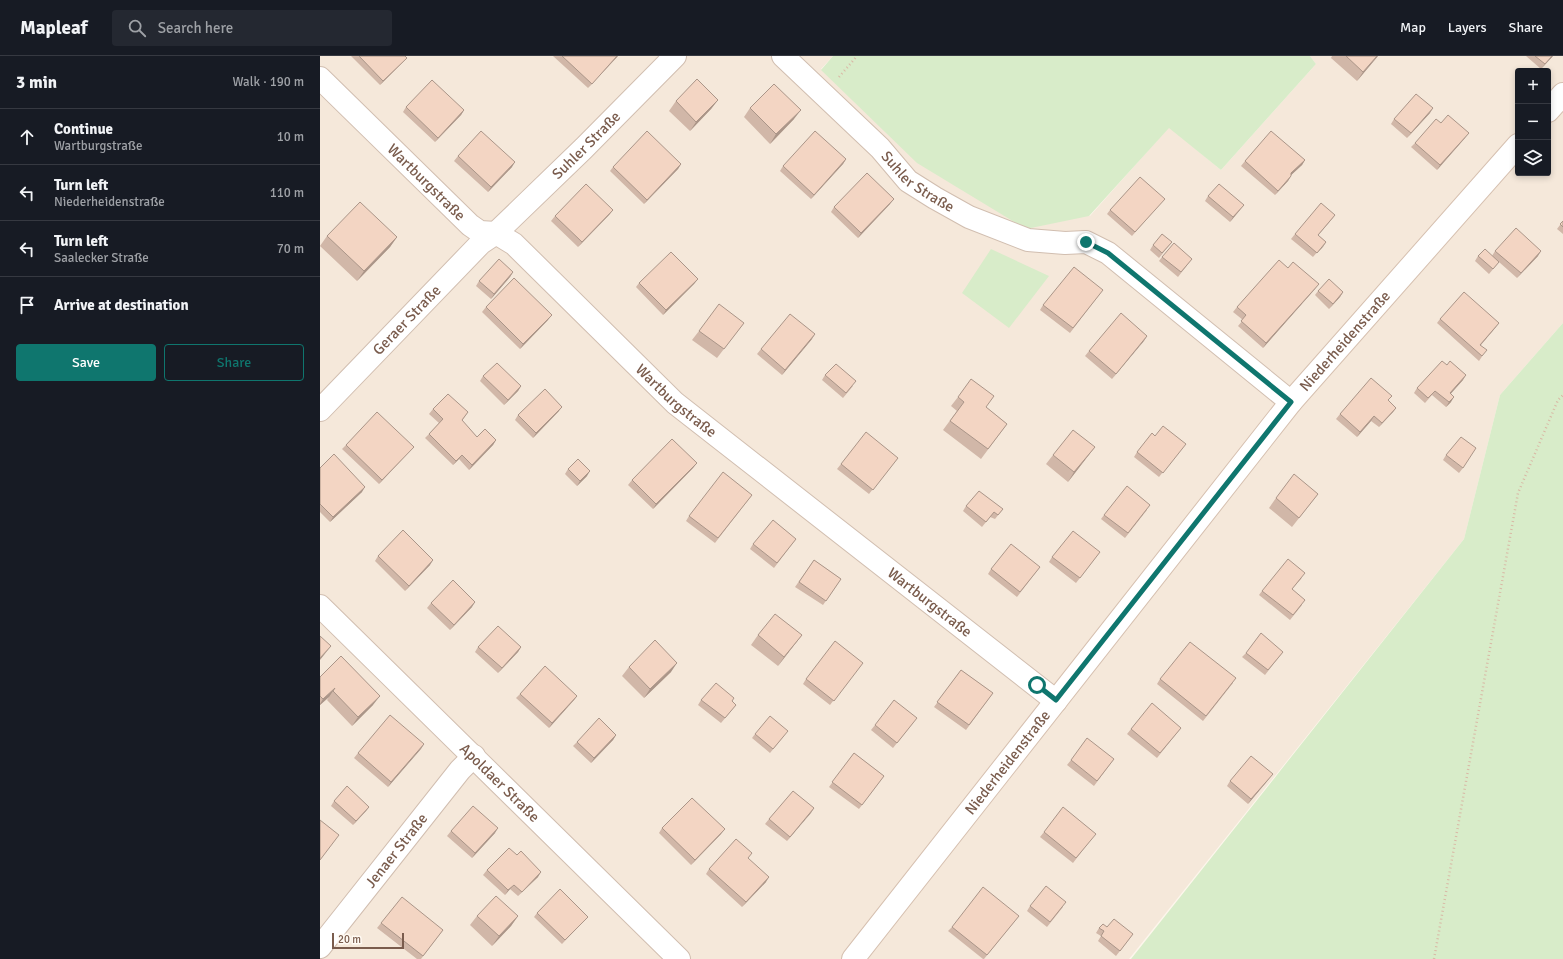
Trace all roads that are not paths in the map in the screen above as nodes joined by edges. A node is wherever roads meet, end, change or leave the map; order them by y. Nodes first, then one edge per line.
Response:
1 (675, 56) edge
2 (783, 56) edge
3 (320, 78) edge
4 (1563, 94) edge
5 (1551, 107) edge
6 (1515, 148) edge
7 (496, 233) junction
8 (1291, 402) junction
9 (320, 410) edge
10 (320, 606) edge
11 (1056, 700) junction
12 (474, 756) junction
13 (320, 947) edge
14 (679, 959) edge
15 (853, 959) edge

1 - 7 street, Suhler Straße
2 - 8 street, Suhler Straße
3 - 7 street, Wartburgstraße
4 - 5 street
6 - 8 street, Niederheidenstraße
7 - 9 street, Geraer Straße
7 - 11 street, Wartburgstraße
8 - 11 street, Niederheidenstraße
10 - 12 street, Apoldaer Straße
11 - 15 street, Niederheidenstraße
12 - 13 street, Jenaer Straße
12 - 14 street, Apoldaer Straße

